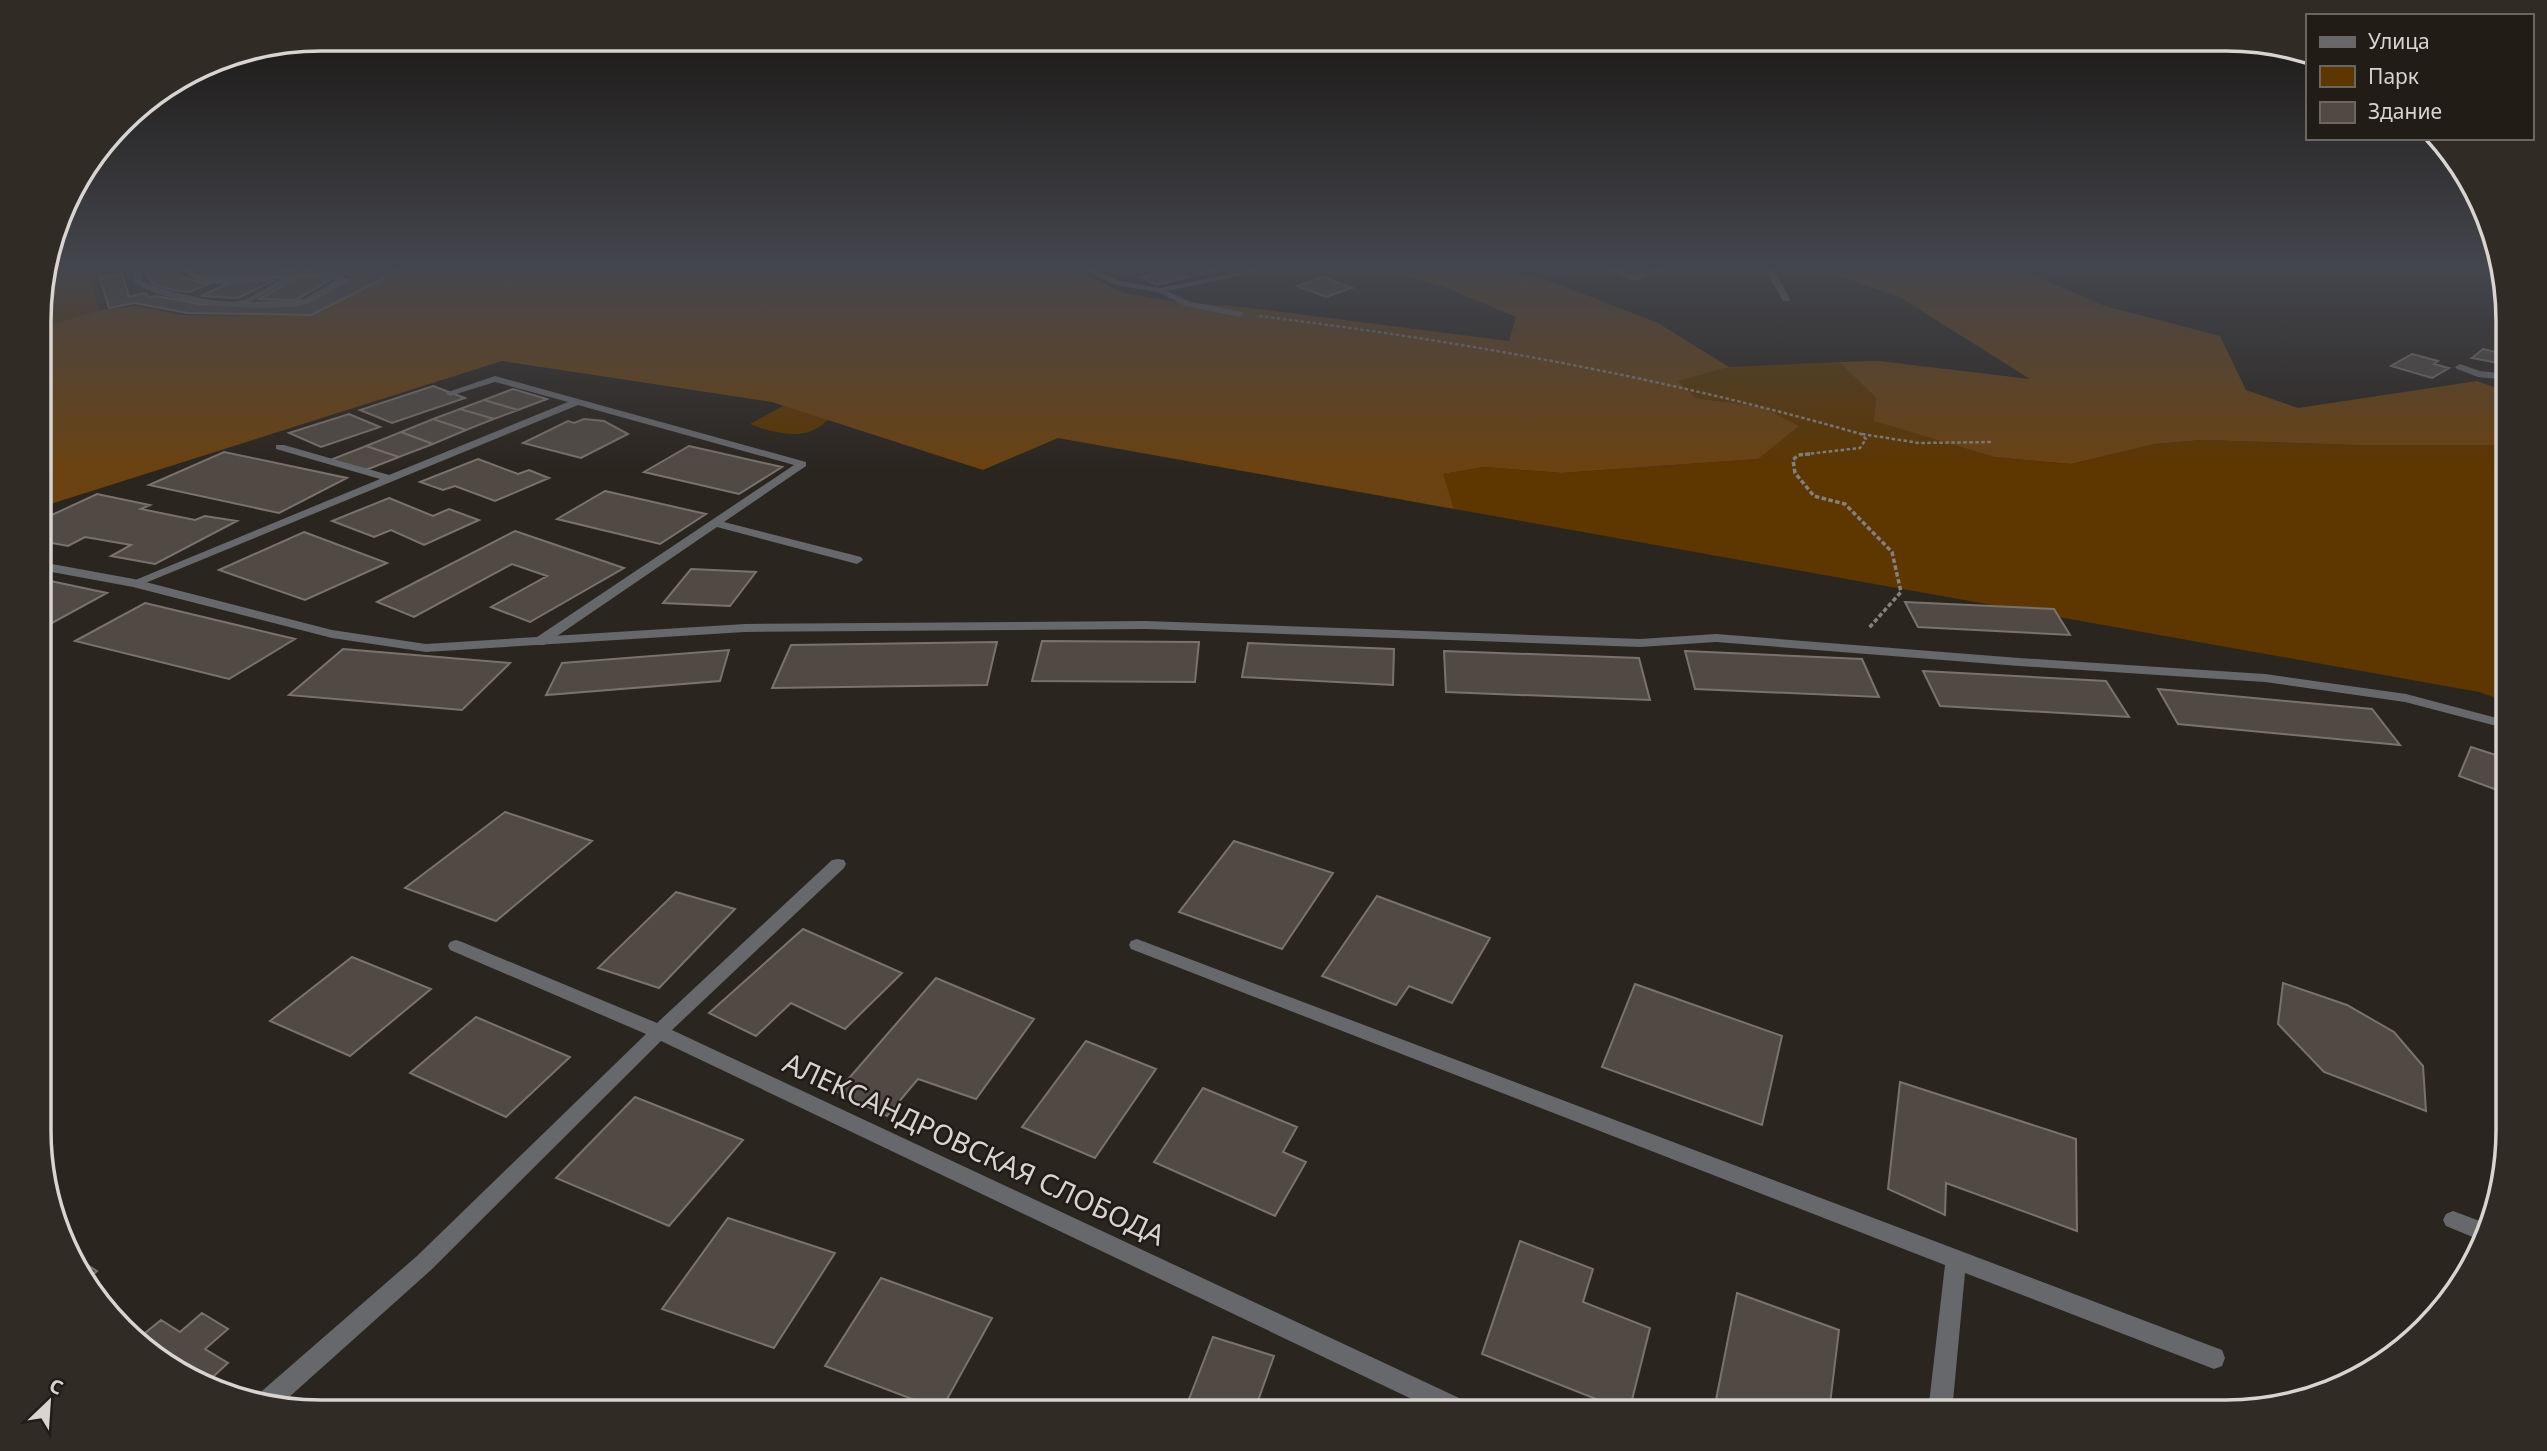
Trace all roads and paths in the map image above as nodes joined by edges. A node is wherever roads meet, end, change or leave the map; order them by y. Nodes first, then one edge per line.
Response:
1 (1412, 335) edge
2 (2460, 367) dead end
3 (2496, 376) edge
4 (450, 393) dead end
5 (575, 403) junction
6 (1861, 434) junction
7 (1991, 442) dead end
8 (280, 447) dead end
9 (388, 478) junction
10 (715, 523) junction
11 (857, 560) dead end
12 (51, 568) edge
13 (134, 583) junction
14 (1868, 629) dead end
15 (538, 642) junction
16 (2496, 721) edge
17 (838, 864) dead end
18 (1136, 944) dead end
19 (456, 946) dead end
20 (659, 1031) junction
21 (2453, 1220) dead end
22 (2477, 1230) edge
23 (1956, 1261) junction
24 (2214, 1358) dead end
25 (273, 1396) edge
26 (1439, 1400) edge
27 (1941, 1400) edge

1 - 6 path
2 - 3 street
4 - 5 street
5 - 9 street
5 - 10 street
6 - 7 path
6 - 14 path
8 - 9 street
9 - 13 street
10 - 11 street
10 - 15 street
12 - 13 street
13 - 15 street
15 - 16 street
17 - 20 street
18 - 23 street
19 - 20 street, АЛЕКСАНДРОВСКАЯ СЛОБОДА
20 - 25 street
20 - 26 street, АЛЕКСАНДРОВСКАЯ СЛОБОДА
21 - 22 street
23 - 24 street
23 - 27 street

